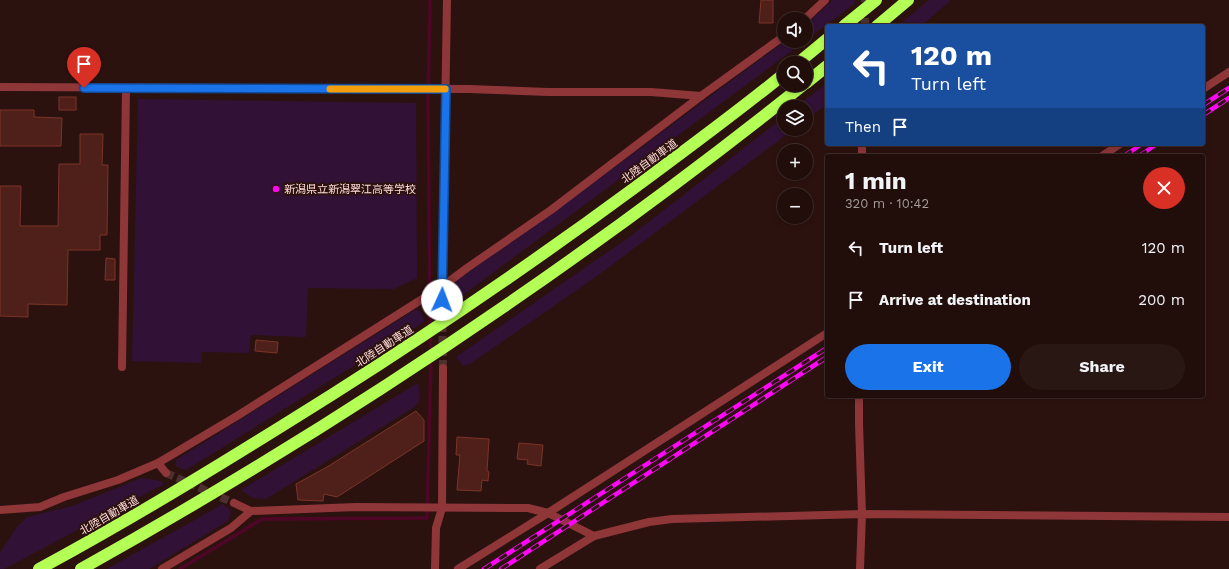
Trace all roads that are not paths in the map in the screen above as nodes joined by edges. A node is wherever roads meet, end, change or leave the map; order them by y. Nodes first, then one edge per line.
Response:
1 (447, 0) edge
2 (825, 0) edge
3 (876, 0) edge
4 (908, 0) edge
5 (812, 12) edge
6 (846, 24) edge
7 (879, 24) edge
8 (777, 41) edge
9 (825, 42) edge
10 (807, 56) edge
11 (825, 68) edge
12 (1229, 72) edge
13 (813, 77) edge
14 (777, 79) edge
15 (0, 87) edge
16 (126, 88) junction
17 (1205, 88) edge
18 (446, 89) junction
19 (794, 92) edge
20 (701, 96) junction
21 (1117, 146) edge
22 (1105, 154) edge
23 (443, 286) junction
24 (442, 300) tunnel mouth
25 (825, 334) edge
26 (122, 367) dead end
27 (443, 368) tunnel mouth
28 (860, 398) edge
29 (158, 463) junction
30 (166, 473) tunnel mouth
31 (234, 503) tunnel mouth
32 (442, 508) junction
33 (0, 510) edge
34 (251, 511) junction
35 (548, 513) junction
36 (862, 514) junction
37 (1229, 517) edge
38 (594, 536) junction
39 (39, 569) edge
40 (81, 569) edge
41 (162, 569) edge
42 (435, 569) edge
43 (458, 569) edge
44 (540, 569) edge
45 (860, 569) edge

1 - 18 street
2 - 5 street
3 - 6 highway
4 - 7 highway
8 - 20 street
9 - 10 highway
11 - 13 highway
12 - 17 street
14 - 39 highway, 北陸自動車道
15 - 16 street
16 - 18 street
16 - 26 street
18 - 20 street
18 - 23 street
19 - 40 highway
20 - 23 street
21 - 22 street
23 - 24 street
23 - 29 street
25 - 35 street
27 - 32 street
28 - 36 street
29 - 30 street
29 - 33 street
31 - 34 street
32 - 34 street
32 - 35 street
32 - 42 street
34 - 41 street
35 - 38 street
35 - 43 street
36 - 37 street
36 - 38 street
36 - 45 street
38 - 44 street

